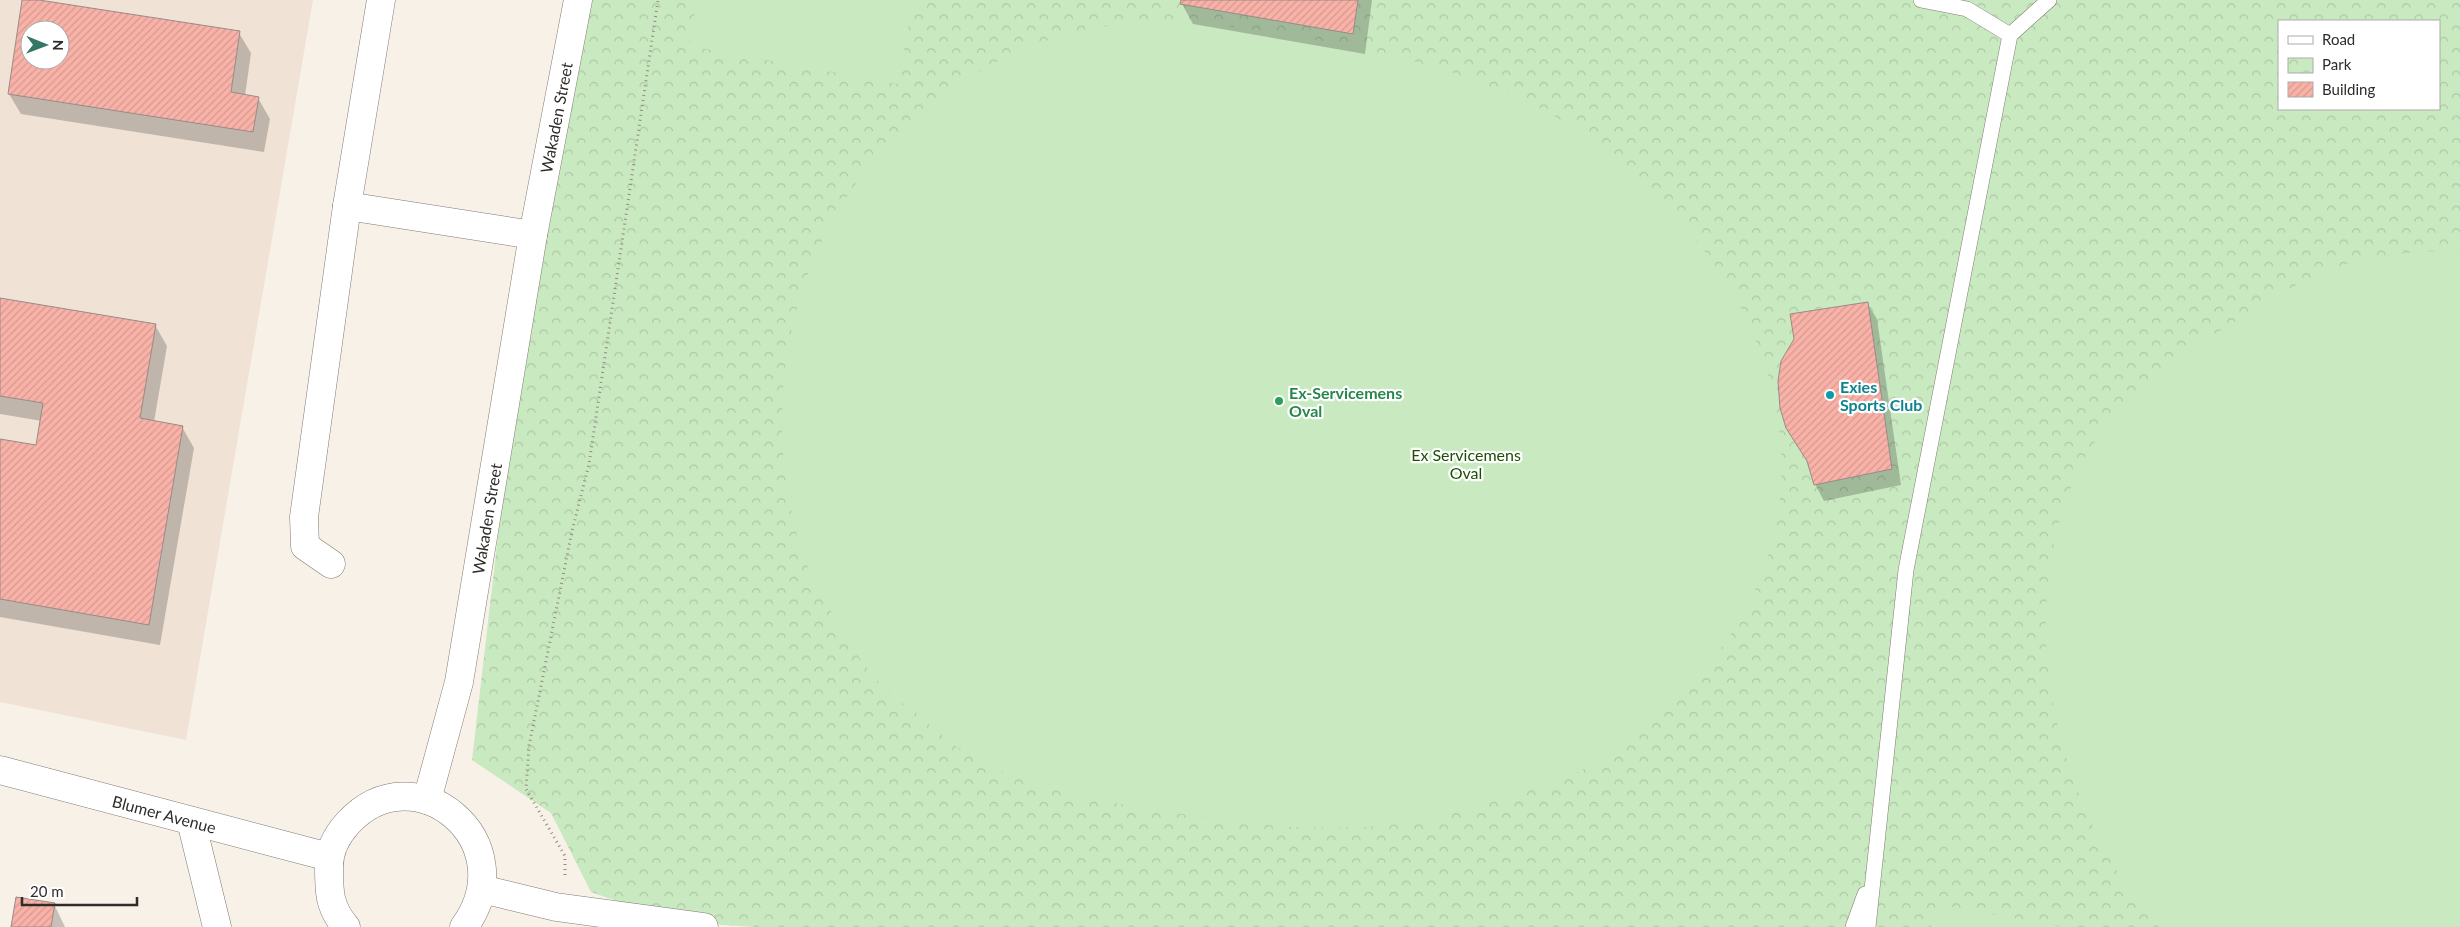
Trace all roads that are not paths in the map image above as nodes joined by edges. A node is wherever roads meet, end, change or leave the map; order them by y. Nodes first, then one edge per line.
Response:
1 (381, 0) edge
2 (578, 0) edge
3 (1921, 0) edge
4 (2049, 0) edge
5 (2010, 35) junction
6 (347, 206) junction
7 (532, 235) junction
8 (331, 564) dead end
9 (0, 770) edge
10 (427, 800) junction
11 (191, 821) junction
12 (329, 857) junction
13 (1872, 876) junction
14 (482, 890) junction
15 (217, 927) edge
16 (346, 927) edge
17 (464, 927) edge
18 (704, 927) edge
19 (1853, 927) edge
20 (1868, 927) edge

1 - 6 street
2 - 7 street, Wakaden Street
3 - 5 lane
4 - 5 lane
5 - 13 lane
6 - 7 street
6 - 8 street
7 - 10 street, Wakaden Street
9 - 11 street, Blumer Avenue
10 - 12 street
10 - 14 street
11 - 12 street, Blumer Avenue
11 - 15 street
12 - 16 street
13 - 19 lane
13 - 20 lane
14 - 17 street
14 - 18 street

